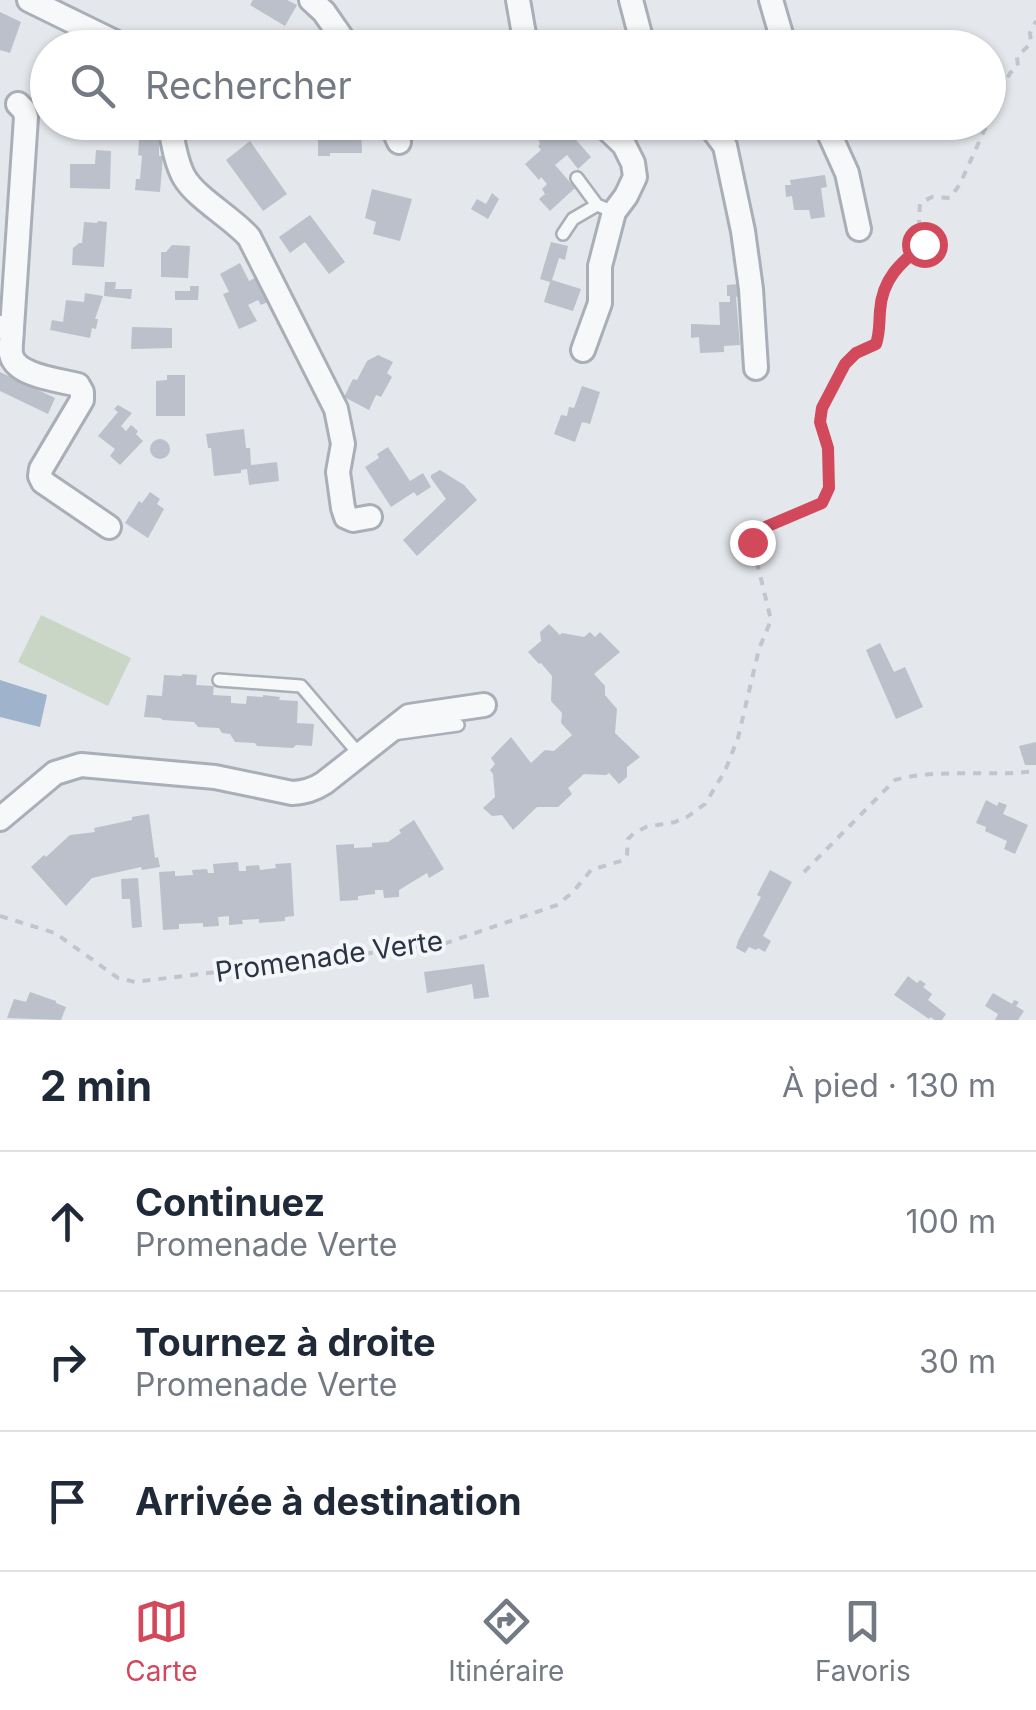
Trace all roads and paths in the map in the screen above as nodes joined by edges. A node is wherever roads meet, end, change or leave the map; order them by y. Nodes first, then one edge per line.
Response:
1 (28, 0) edge
2 (311, 0) edge
3 (518, 0) edge
4 (631, 0) edge
5 (770, 0) edge
6 (1036, 22) edge
7 (89, 30) edge
8 (337, 30) edge
9 (523, 30) edge
10 (639, 30) edge
11 (779, 30) edge
12 (1006, 82) edge
13 (18, 104) dead end
14 (173, 140) edge
15 (619, 140) edge
16 (720, 140) edge
17 (832, 140) edge
18 (980, 140) edge
19 (577, 178) dead end
20 (605, 208) junction
21 (860, 229) dead end
22 (563, 234) dead end
23 (6, 327) edge
24 (584, 350) dead end
25 (756, 368) dead end
26 (370, 517) dead end
27 (109, 526) dead end
28 (218, 680) dead end
29 (484, 704) dead end
30 (458, 725) dead end
31 (382, 736) junction
32 (360, 754) junction
33 (1036, 771) edge
34 (5, 809) edge
35 (804, 872) dead end
36 (0, 916) edge

1 - 7 street
2 - 8 street
3 - 9 street
4 - 10 street
5 - 11 street
6 - 12 path, Promenade Verte
13 - 23 street
14 - 26 street
15 - 20 street
16 - 25 street
17 - 21 street
18 - 36 path, Promenade Verte
19 - 20 lane
20 - 22 lane
20 - 24 street
23 - 27 street
28 - 32 lane
29 - 31 street
30 - 31 lane
31 - 32 street
32 - 34 street
33 - 35 path

